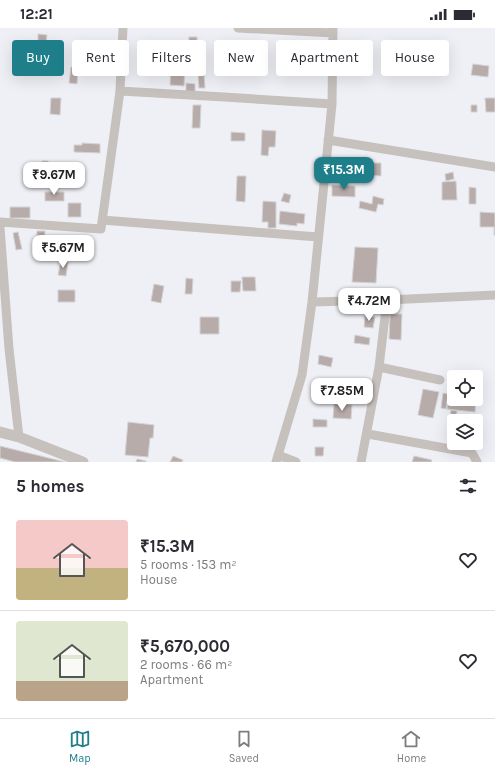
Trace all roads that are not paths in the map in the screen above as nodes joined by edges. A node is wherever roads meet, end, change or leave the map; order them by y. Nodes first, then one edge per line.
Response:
1 (123, 28) edge
2 (238, 28) edge
3 (333, 31) edge
4 (120, 91) junction
5 (332, 104) junction
6 (328, 140) junction
7 (495, 167) edge
8 (102, 220) junction
9 (0, 222) edge
10 (0, 227) edge
11 (318, 237) junction
12 (495, 295) edge
13 (387, 300) junction
14 (312, 302) junction
15 (379, 367) junction
16 (440, 380) dead end
17 (0, 432) edge
18 (368, 434) junction
19 (19, 437) junction
20 (277, 459) edge
21 (83, 462) edge
22 (296, 462) edge
23 (361, 462) edge
24 (477, 462) edge

1 - 4 street
2 - 3 street
3 - 5 street
4 - 5 street
4 - 8 street
5 - 6 street
6 - 7 street
6 - 11 street
8 - 9 street
8 - 11 street
10 - 19 street
11 - 14 street
12 - 13 street
13 - 14 street
13 - 15 street
14 - 20 street
15 - 16 street
15 - 18 street
17 - 19 street
18 - 23 street
18 - 24 street
19 - 21 street
20 - 22 street

